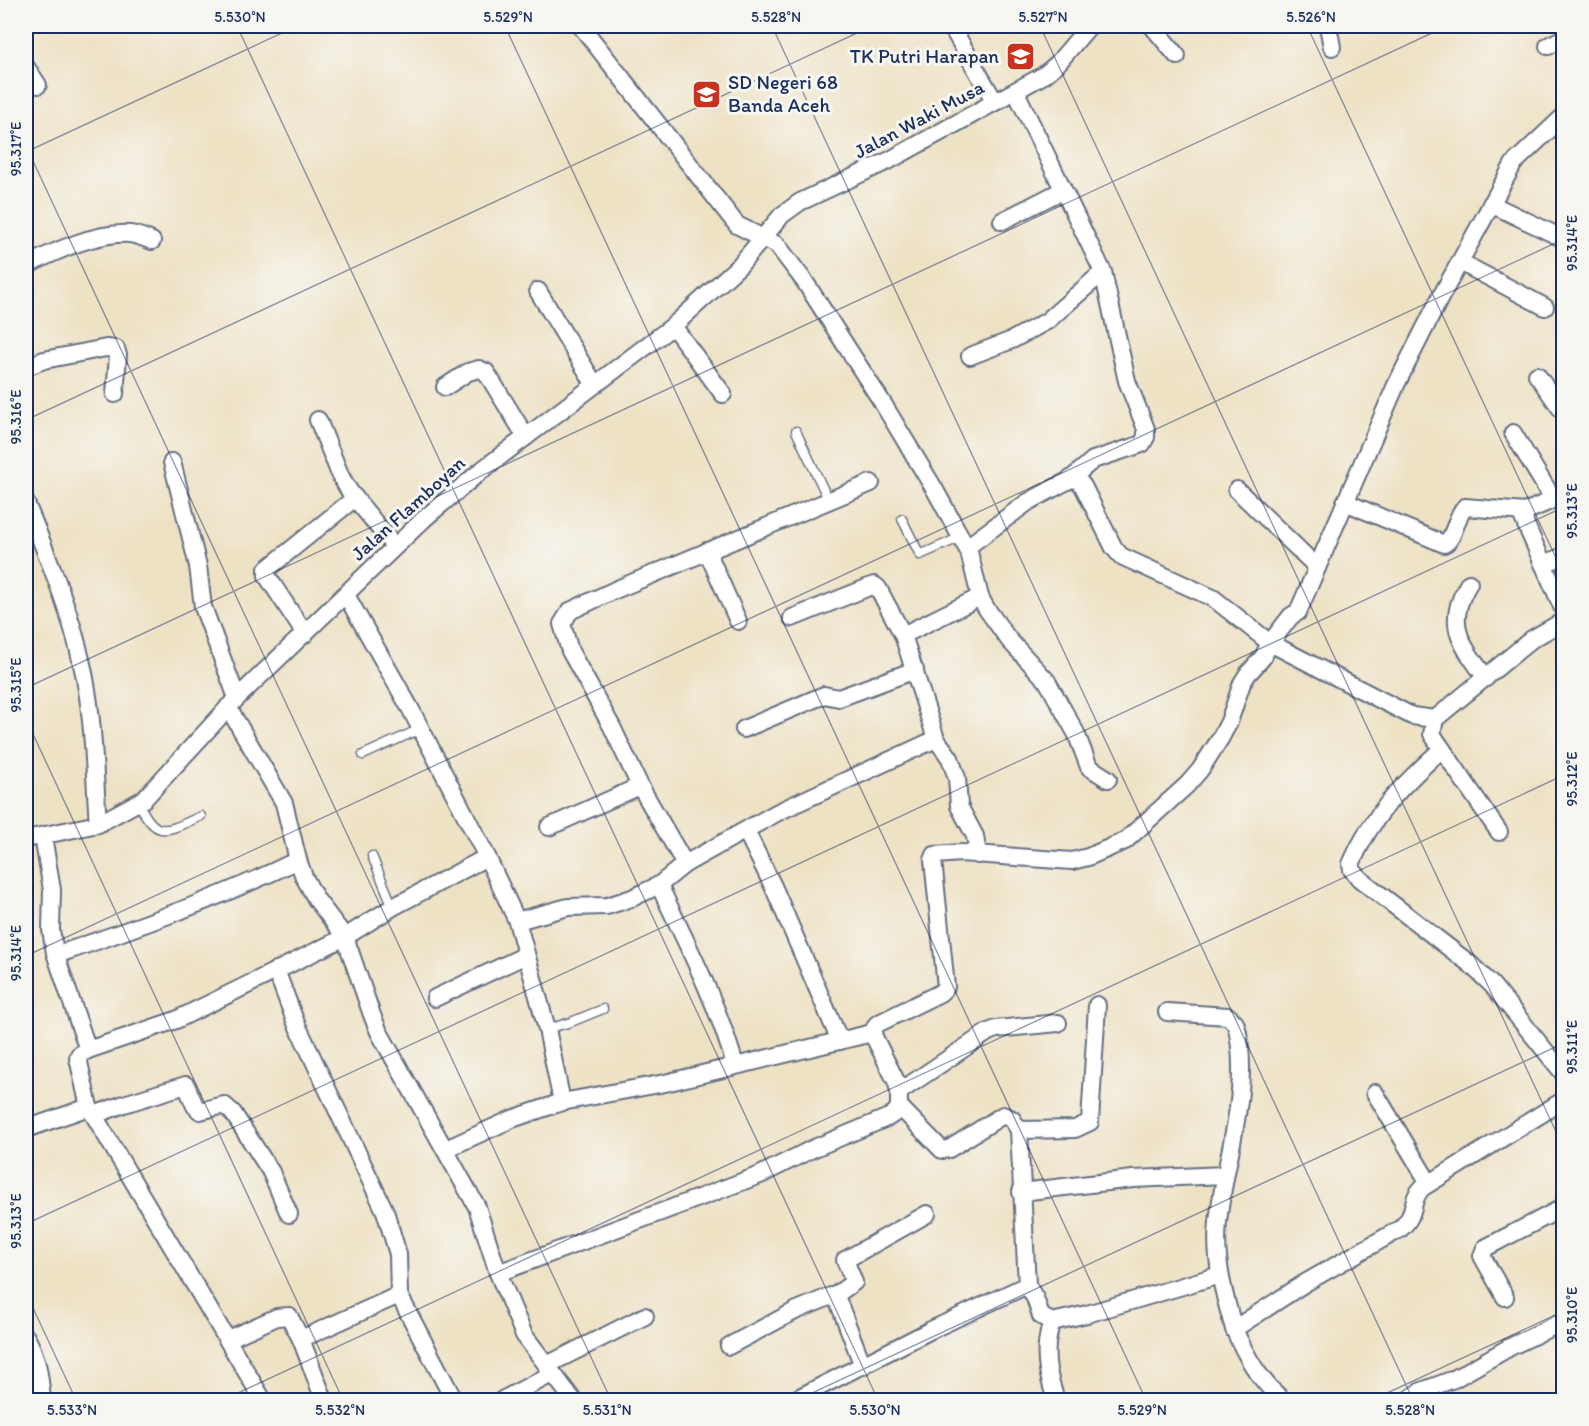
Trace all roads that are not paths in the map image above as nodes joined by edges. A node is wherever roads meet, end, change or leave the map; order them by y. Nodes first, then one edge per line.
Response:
1 (581, 26) edge
2 (951, 26) edge
3 (1089, 26) edge
4 (1152, 26) edge
5 (1328, 26) edge
6 (1563, 38) edge
7 (1548, 46) dead end
8 (1332, 47) dead end
9 (1177, 56) dead end
10 (26, 67) edge
11 (38, 85) dead end
12 (1016, 92) junction
13 (995, 102) junction
14 (1563, 116) edge
15 (1063, 190) junction
16 (1491, 204) junction
17 (1002, 221) dead end
18 (762, 239) junction
19 (1563, 239) edge
20 (153, 241) dead end
21 (1460, 262) junction
22 (26, 266) edge
23 (1103, 272) junction
24 (538, 291) dead end
25 (1545, 307) dead end
26 (673, 326) junction
27 (970, 356) dead end
28 (26, 367) edge
29 (1537, 375) dead end
30 (595, 385) junction
31 (445, 387) dead end
32 (115, 394) dead end
33 (723, 394) dead end
34 (1563, 413) edge
35 (318, 420) dead end
36 (796, 431) dead end
37 (1513, 433) dead end
38 (526, 437) junction
39 (172, 462) dead end
40 (1071, 480) junction
41 (871, 483) dead end
42 (1237, 490) dead end
43 (1558, 497) edge
44 (355, 498) junction
45 (829, 501) junction
46 (1345, 502) junction
47 (26, 503) edge
48 (1525, 512) junction
49 (902, 519) dead end
50 (964, 542) junction
51 (394, 546) junction
52 (707, 551) junction
53 (1563, 556) edge
54 (1543, 564) junction
55 (1317, 567) junction
56 (1469, 583) dead end
57 (346, 595) junction
58 (980, 597) junction
59 (792, 618) dead end
60 (738, 621) dead end
61 (1563, 621) edge
62 (305, 634) junction
63 (903, 635) junction
64 (1270, 643) junction
65 (915, 670) junction
66 (1486, 678) junction
67 (233, 702) junction
68 (1435, 719) junction
69 (420, 729) junction
70 (744, 729) dead end
71 (936, 739) junction
72 (1442, 749) junction
73 (363, 755) dead end
74 (1108, 779) dead end
75 (640, 786) junction
76 (139, 803) junction
77 (201, 816) dead end
78 (98, 824) junction
79 (549, 827) dead end
80 (746, 831) junction
81 (1499, 832) dead end
82 (43, 836) junction
83 (26, 839) edge
84 (978, 855) junction
85 (372, 856) dead end
86 (487, 856) junction
87 (298, 860) junction
88 (685, 864) junction
89 (659, 885) junction
90 (393, 907) junction
91 (517, 921) junction
92 (345, 937) junction
93 (56, 955) junction
94 (526, 955) junction
95 (276, 970) junction
96 (435, 998) dead end
97 (1097, 1005) dead end
98 (603, 1009) dead end
99 (1167, 1012) dead end
100 (1058, 1023) dead end
101 (547, 1029) junction
102 (872, 1033) junction
103 (840, 1041) junction
104 (88, 1050) junction
105 (735, 1065) junction
106 (1563, 1074) edge
107 (1375, 1093) dead end
108 (899, 1099) junction
109 (1563, 1100) edge
110 (562, 1102) junction
111 (91, 1111) junction
112 (26, 1129) edge
113 (1019, 1130) junction
114 (446, 1149) junction
115 (1226, 1175) junction
116 (1429, 1183) junction
117 (1021, 1192) junction
118 (1563, 1208) edge
119 (289, 1214) dead end
120 (927, 1214) dead end
121 (498, 1274) junction
122 (1220, 1275) junction
123 (1027, 1285) junction
124 (399, 1295) junction
125 (833, 1297) junction
126 (1505, 1297) dead end
127 (645, 1316) dead end
128 (1563, 1321) edge
129 (1052, 1322) junction
130 (1234, 1329) junction
131 (26, 1337) edge
132 (228, 1339) junction
133 (301, 1339) junction
134 (729, 1346) dead end
135 (863, 1366) junction
136 (550, 1369) junction
137 (42, 1401) edge
138 (262, 1401) edge
139 (324, 1401) edge
140 (454, 1401) edge
141 (502, 1401) edge
142 (573, 1401) edge
143 (794, 1401) edge
144 (1056, 1401) edge
145 (1283, 1401) edge
146 (1408, 1401) edge

1 - 18 street
2 - 13 street
3 - 12 street, Jalan Waki Musa
4 - 9 street
5 - 8 street
6 - 7 street
10 - 11 street
12 - 13 street, Jalan Waki Musa
12 - 15 street
13 - 18 street, Jalan Waki Musa
14 - 16 street
15 - 17 street
15 - 23 street
16 - 19 street
16 - 21 street
18 - 26 street, Jalan Flamboyan
18 - 50 street
20 - 22 street
21 - 25 street
21 - 46 street
23 - 27 street
23 - 40 street
24 - 30 street
26 - 30 street, Jalan Flamboyan
26 - 33 street
28 - 32 street
29 - 34 street
30 - 38 street, Jalan Flamboyan
31 - 38 street
35 - 44 street
36 - 45 lane
37 - 43 street
38 - 51 street, Jalan Flamboyan
39 - 67 street
40 - 50 street
40 - 64 street
41 - 45 street
42 - 55 street
43 - 48 street
44 - 51 street
44 - 62 street
45 - 52 street
46 - 48 street
46 - 55 street
47 - 78 street
48 - 54 street
49 - 50 lane
50 - 58 street
51 - 57 street, Jalan Flamboyan
52 - 60 street
52 - 75 street
53 - 54 street
54 - 61 street
55 - 64 street
56 - 66 street
57 - 62 street, Jalan Flamboyan
57 - 69 street
58 - 63 street
58 - 74 street
59 - 63 street
61 - 66 street
62 - 67 street, Jalan Flamboyan
63 - 65 street
64 - 68 street
64 - 84 street
65 - 70 street
65 - 71 street
66 - 68 street
67 - 76 street, Jalan Flamboyan
67 - 87 street
68 - 72 street
69 - 73 lane
69 - 86 street
71 - 80 street
71 - 84 street
72 - 81 street
72 - 106 street
75 - 79 street
75 - 88 street
76 - 77 lane
76 - 78 street, Jalan Flamboyan
78 - 82 street, Jalan Flamboyan
80 - 88 street
80 - 103 street
82 - 83 street, Jalan Flamboyan
82 - 93 street
84 - 102 street
85 - 90 lane
86 - 90 street
86 - 91 street
87 - 92 street
87 - 93 street
88 - 89 street
89 - 91 street
89 - 105 street
90 - 92 street
91 - 94 street
92 - 95 street
92 - 114 street
93 - 104 street
94 - 96 street
94 - 101 street
95 - 104 street
95 - 124 street
97 - 113 street
98 - 101 lane
99 - 115 street
100 - 108 street
101 - 110 street
102 - 103 street
102 - 108 street
103 - 105 street
104 - 111 street
105 - 110 street
107 - 116 street
108 - 113 street
108 - 121 street
109 - 116 street
110 - 114 street
111 - 112 street
111 - 119 street
111 - 132 street
113 - 117 street
114 - 121 street
115 - 117 street
115 - 122 street
116 - 130 street
117 - 123 street
118 - 126 street
120 - 125 street
121 - 136 street
122 - 129 street
122 - 130 street
123 - 129 street
123 - 135 street
124 - 133 street
124 - 140 street
125 - 134 street
125 - 135 street
127 - 136 street
128 - 146 street
129 - 144 street
130 - 145 street
131 - 137 street
132 - 133 street
132 - 138 street
133 - 139 street
135 - 143 street
136 - 141 street
136 - 142 street

